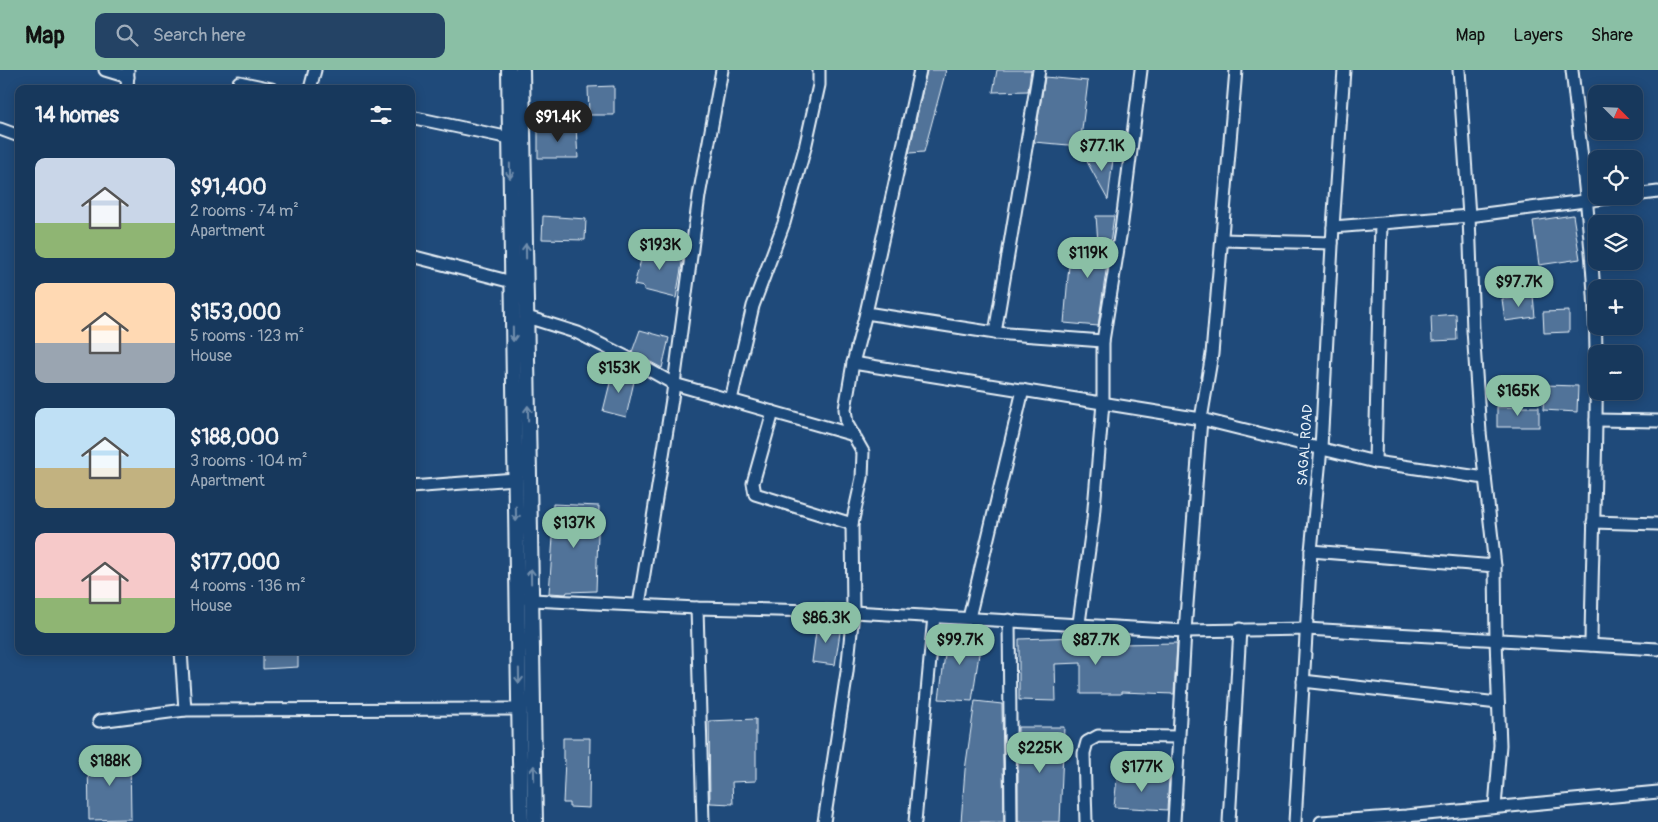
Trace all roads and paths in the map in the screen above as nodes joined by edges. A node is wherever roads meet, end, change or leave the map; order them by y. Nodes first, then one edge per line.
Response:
1 (105, 70) edge
2 (243, 70) edge
3 (315, 70) edge
4 (508, 70) edge
5 (522, 70) edge
6 (722, 70) edge
7 (819, 70) edge
8 (920, 70) edge
9 (1039, 70) edge
10 (1141, 70) edge
11 (1236, 70) edge
12 (1344, 70) edge
13 (1459, 70) edge
14 (1572, 70) edge
15 (127, 79) edge
16 (239, 85) edge
17 (311, 85) edge
18 (415, 119) edge
19 (0, 130) edge
20 (15, 135) edge
21 (510, 138) junction
22 (1658, 192) edge
23 (1643, 194) edge
24 (1587, 200) junction
25 (1469, 216) junction
26 (1381, 224) junction
27 (1333, 227) junction
28 (1223, 240) junction
29 (1332, 243) junction
30 (415, 257) edge
31 (512, 282) junction
32 (866, 313) junction
33 (527, 317) junction
34 (994, 333) junction
35 (1103, 341) junction
36 (853, 363) junction
37 (674, 384) junction
38 (1023, 390) junction
39 (731, 400) junction
40 (1103, 403) junction
41 (773, 412) junction
42 (1201, 418) junction
43 (1596, 420) junction
44 (1658, 421) edge
45 (854, 435) junction
46 (1321, 448) junction
47 (1375, 462) junction
48 (1485, 478) junction
49 (515, 479) junction
50 (415, 487) edge
51 (1593, 522) junction
52 (852, 524) junction
53 (1658, 524) edge
54 (1311, 551) junction
55 (1496, 566) junction
56 (517, 596) junction
57 (532, 600) junction
58 (639, 605) junction
59 (697, 608) junction
60 (853, 612) junction
61 (934, 616) junction
62 (969, 618) junction
63 (1009, 620) junction
64 (1080, 624) junction
65 (1240, 629) junction
66 (1306, 629) junction
67 (1185, 630) junction
68 (1496, 640) junction
69 (1591, 645) junction
70 (1658, 649) edge
71 (181, 655) edge
72 (1303, 681) junction
73 (1498, 703) junction
74 (519, 709) junction
75 (185, 710) junction
76 (100, 720) dead end
77 (1179, 737) junction
78 (1658, 792) edge
79 (1495, 806) junction
80 (521, 822) edge
81 (535, 822) edge
82 (703, 822) edge
83 (824, 822) edge
84 (915, 822) edge
85 (1011, 822) edge
86 (1086, 822) edge
87 (1174, 822) edge
88 (1229, 822) edge
89 (1295, 822) edge
90 (1321, 822) edge

1 - 15 street
2 - 16 street
3 - 17 street
4 - 21 street
33 -> 5 street
6 - 37 street
7 - 39 street
8 - 32 street
9 - 34 street
10 - 35 street
11 - 28 street
12 - 27 street, SAGAL ROAD
13 - 25 street
14 - 24 street
18 - 21 street
19 - 20 street
21 -> 31 street
22 - 23 street
24 - 25 street
24 - 43 street
25 - 26 street
25 - 48 street
26 - 27 street
26 - 47 street
27 - 29 street, SAGAL ROAD
28 - 29 street
28 - 42 street
29 - 46 street, SAGAL ROAD
30 - 31 street
31 -> 49 street
32 - 34 street
32 - 36 street
33 - 37 street
57 -> 33 street
34 - 35 street
35 - 40 street
36 - 38 street
36 - 45 street
37 - 39 street
37 - 58 street
38 - 40 street
38 - 62 street
39 - 41 street
40 - 42 street
40 - 64 street
41 - 45 street
41 - 52 street
42 - 46 street
42 - 67 street
43 - 44 street
43 - 51 street
45 - 52 street
46 - 47 street
46 - 54 street, SAGAL ROAD
47 - 48 street
48 - 55 street
49 - 50 street
49 -> 56 street
51 - 53 street
51 - 69 street
52 - 60 street
54 - 55 street
54 - 66 street, SAGAL ROAD
55 - 68 street
56 - 57 street
56 -> 74 street
57 - 58 street
81 -> 57 street
58 - 59 street
59 - 60 street
59 - 82 street
60 - 61 street
60 - 83 street
61 - 62 street
61 - 84 street
62 - 63 street
63 - 64 street
63 - 85 street
64 - 67 street
65 - 66 street
65 - 67 street
65 - 88 street
66 - 68 street
66 - 72 street, SAGAL ROAD
67 - 77 street
68 - 69 street
68 - 73 street
69 - 70 street
71 - 75 street
72 - 73 street
72 - 89 street, SAGAL ROAD
73 - 79 street
74 - 75 street
74 - 80 street
75 - 76 street
77 - 86 street
77 - 87 street
78 - 79 street
79 - 90 street

